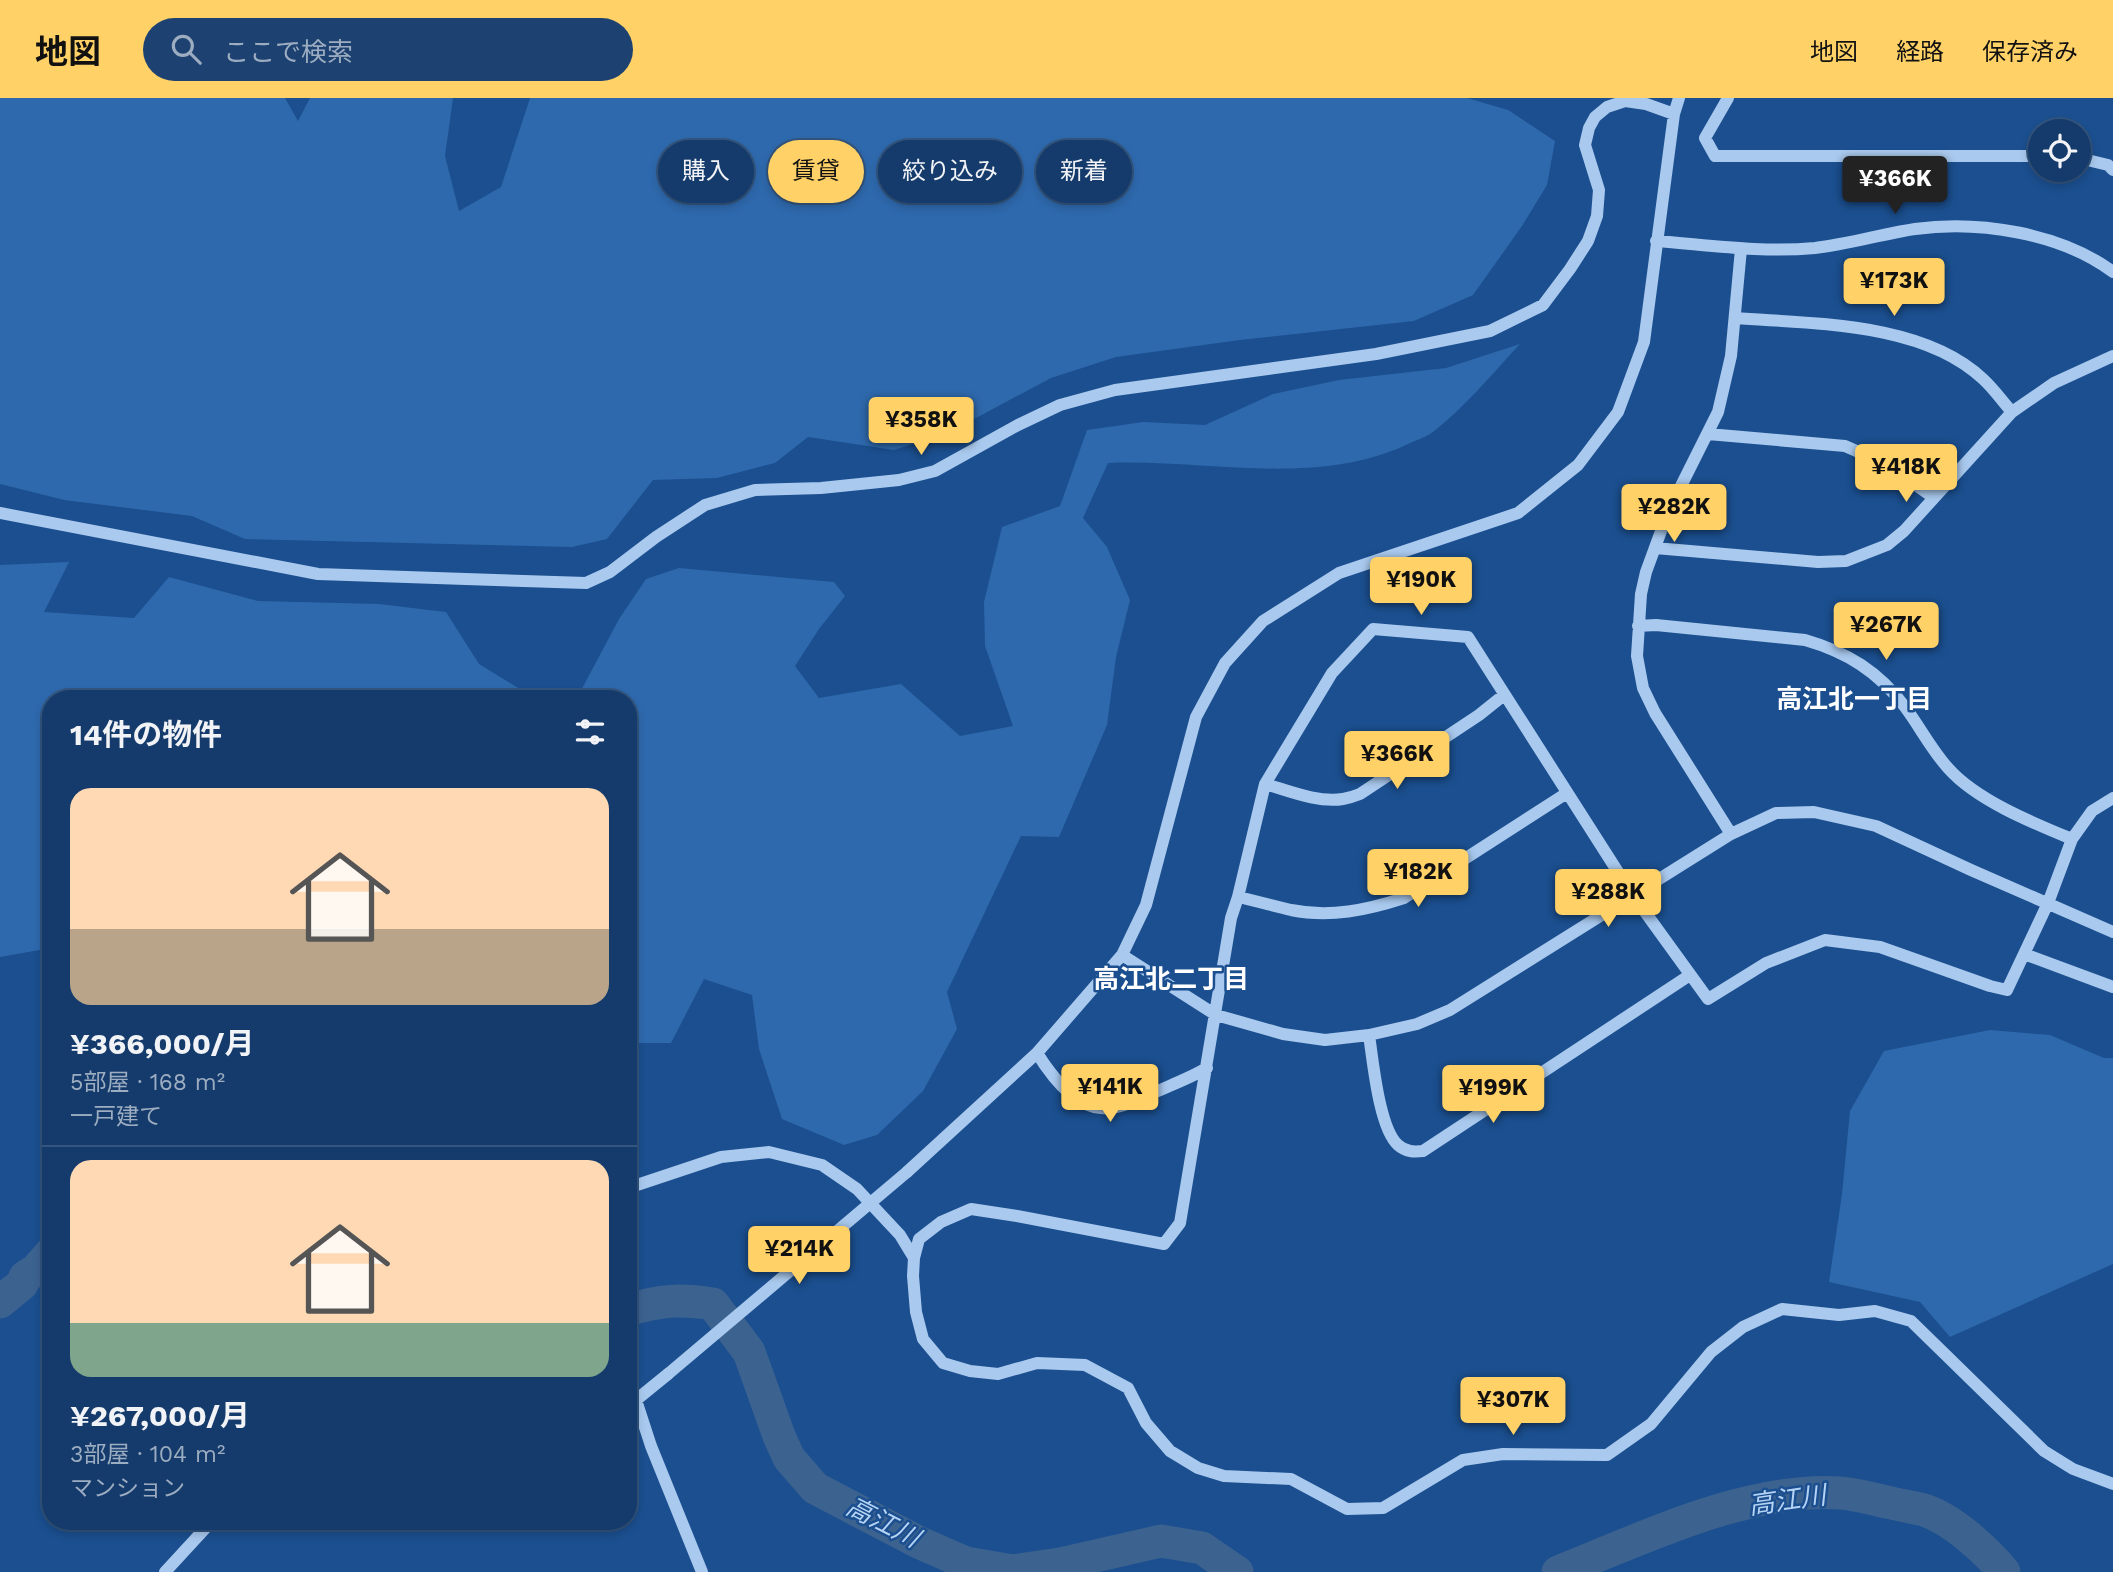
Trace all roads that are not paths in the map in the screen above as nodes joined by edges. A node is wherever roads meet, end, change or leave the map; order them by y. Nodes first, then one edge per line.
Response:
1 (1679, 98) edge
2 (1728, 98) edge
3 (1674, 114) junction
4 (2028, 156) edge
5 (2091, 161) edge
6 (2113, 170) edge
7 (1656, 241) junction
8 (1741, 249) junction
9 (2113, 272) edge
10 (1735, 318) junction
11 (2113, 356) edge
12 (2012, 412) junction
13 (1708, 434) junction
14 (1933, 497) junction
15 (0, 513) edge
16 (1655, 548) junction
17 (1638, 626) junction
18 (1504, 695) junction
19 (1265, 784) junction
20 (1567, 793) junction
21 (2113, 799) edge
22 (1731, 834) junction
23 (2072, 839) junction
24 (1632, 894) junction
25 (1238, 897) junction
26 (2048, 904) junction
27 (2113, 932) edge
28 (2024, 954) junction
29 (1122, 955) junction
30 (1690, 975) junction
31 (2113, 987) edge
32 (1216, 1016) junction
33 (1369, 1035) junction
34 (1037, 1053) junction
35 (1207, 1068) junction
36 (637, 1185) edge
37 (914, 1258) junction
38 (637, 1398) edge
39 (637, 1414) edge
40 (2113, 1484) edge
41 (203, 1530) edge
42 (165, 1572) edge
43 (702, 1572) edge

1 - 3 street
2 - 4 street
3 - 7 street
3 - 15 street
5 - 6 street
7 - 8 street
7 - 29 street
8 - 9 street
8 - 10 street
10 - 12 street
10 - 13 street
11 - 12 street
12 - 14 street
13 - 14 street
13 - 16 street
14 - 16 street
16 - 17 street
17 - 22 street
17 - 23 street
18 - 19 street
18 - 19 street
18 - 20 street
19 - 25 street
20 - 24 street
20 - 25 street
21 - 23 street
22 - 24 street
22 - 26 street
23 - 26 street
24 - 30 street
24 - 33 street
25 - 32 street
26 - 27 street
26 - 28 street
28 - 30 street
28 - 31 street
29 - 32 street
29 - 34 street
30 - 33 street
32 - 33 street
32 - 35 street
34 - 35 street
34 - 38 street, bridge
35 - 37 street
36 - 37 street
37 - 40 street
39 - 43 street
41 - 42 street

